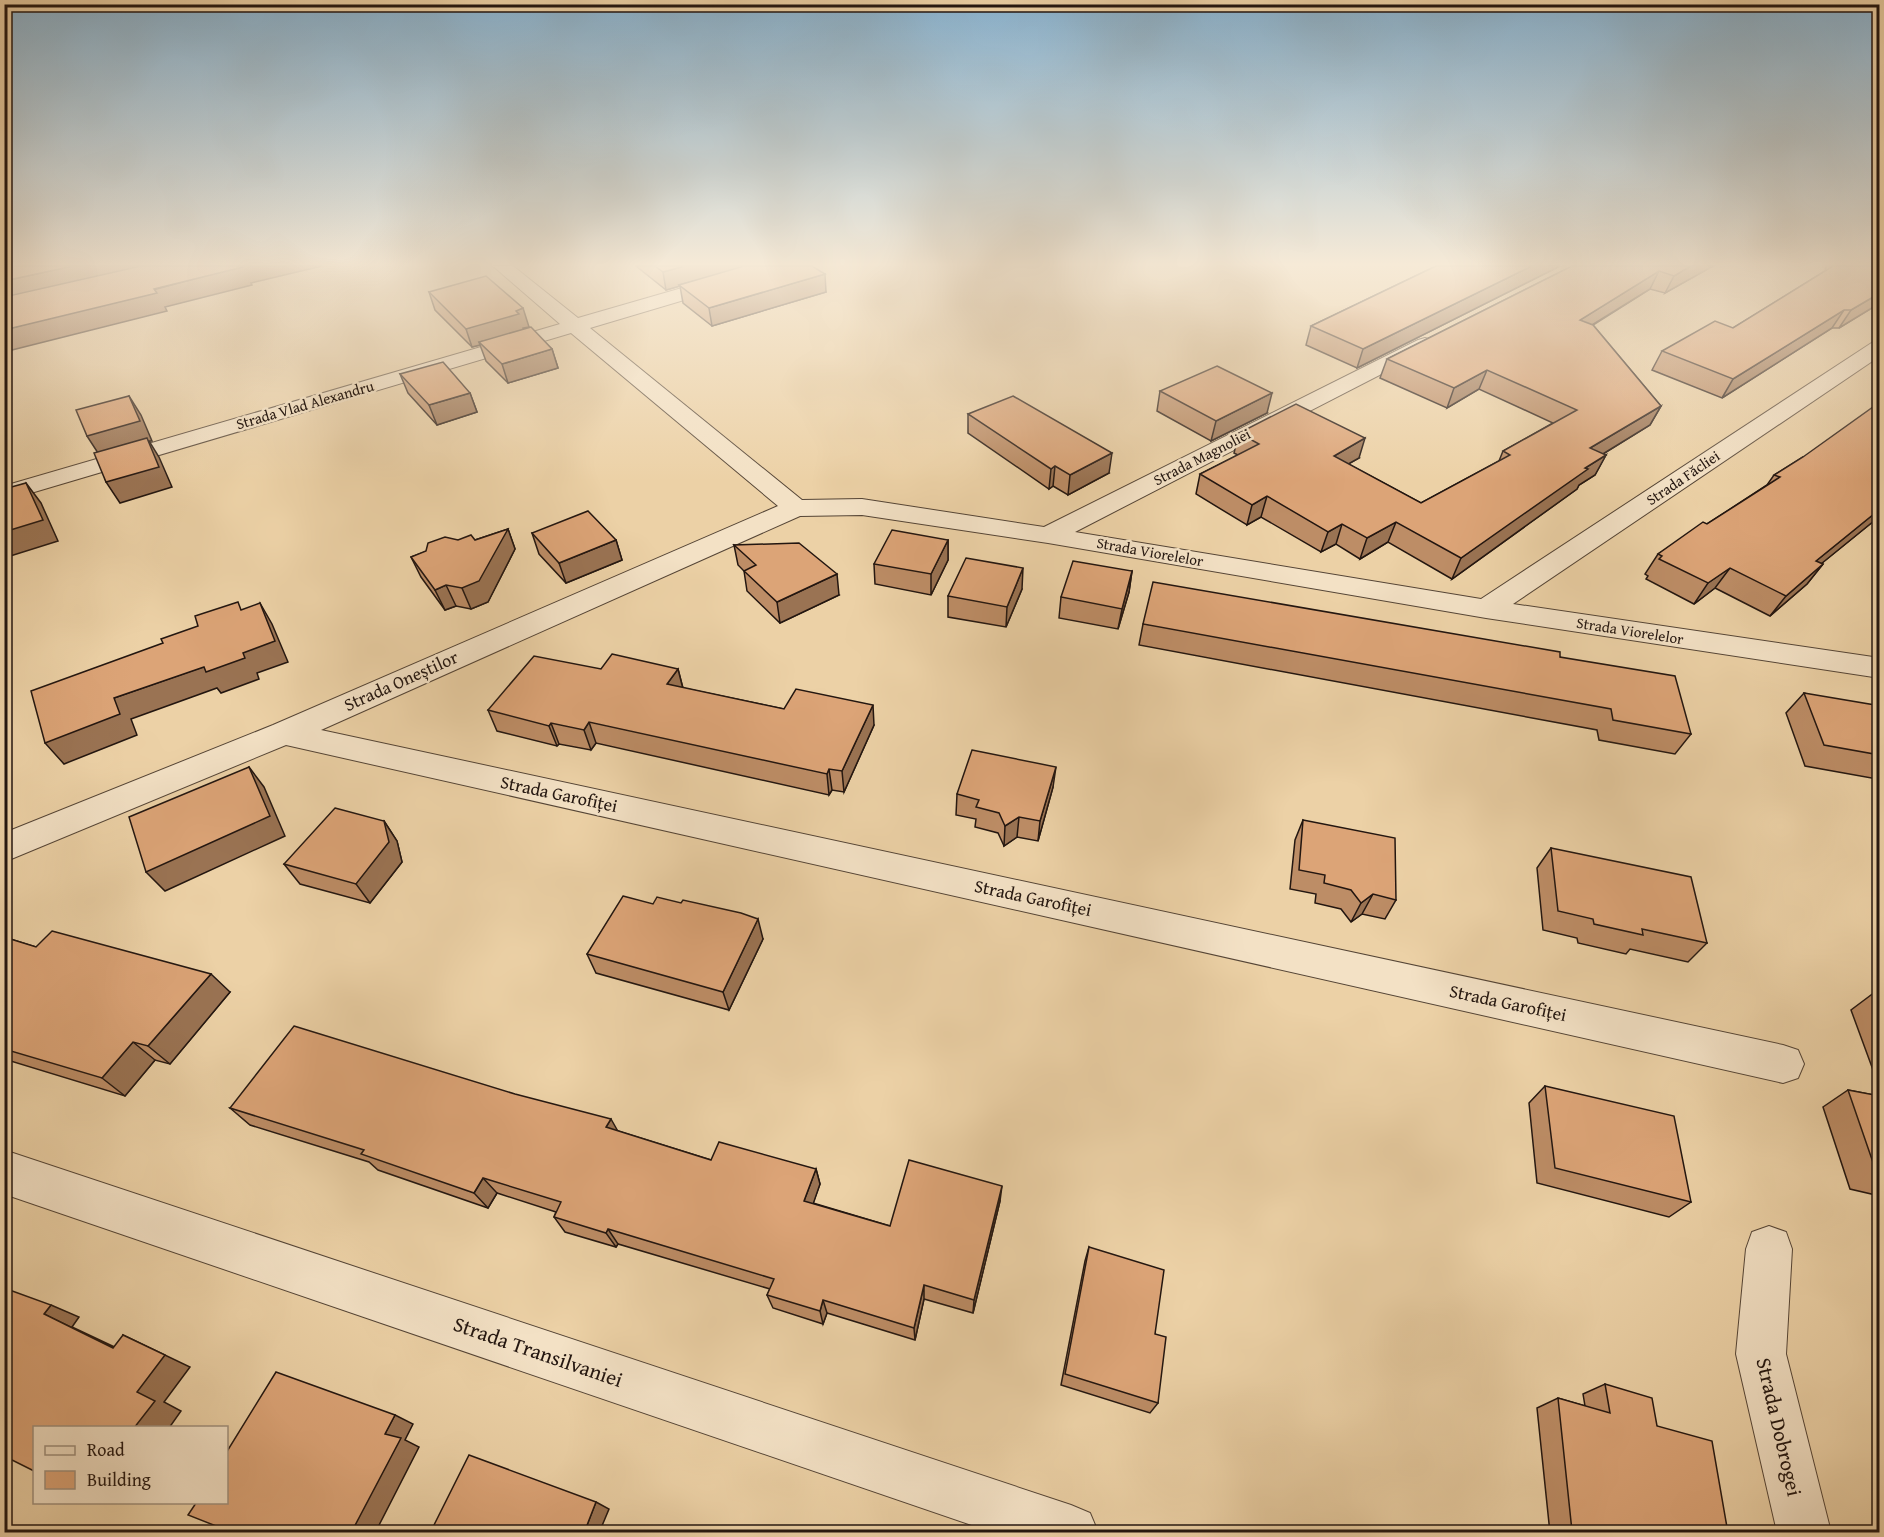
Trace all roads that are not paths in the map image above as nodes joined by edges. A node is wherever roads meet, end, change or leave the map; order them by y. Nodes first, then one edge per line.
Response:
1 (532, 338) edge
2 (586, 338) edge
3 (1438, 338) edge
4 (1880, 346) edge
5 (4, 494) edge
6 (795, 508) junction
7 (1048, 535) junction
8 (1486, 609) junction
9 (1880, 668) edge
10 (284, 733) junction
11 (4, 848) edge
12 (1783, 1064) dead end
13 (4, 1172) edge
14 (1769, 1249) dead end
15 (1071, 1533) edge
16 (1804, 1533) edge

1 - 5 street, Strada Vlad Alexandru
2 - 6 street
3 - 7 street, Strada Magnoliei
4 - 8 street, Strada Făcliei
6 - 7 street, Strada Viorelelor
6 - 10 street, Strada Oneștilor
7 - 8 street, Strada Viorelelor
8 - 9 street, Strada Viorelelor
10 - 11 street, Strada Oneștilor
10 - 12 street, Strada Garofiței
13 - 15 street, Strada Transilvaniei
14 - 16 street, Strada Dobrogei

